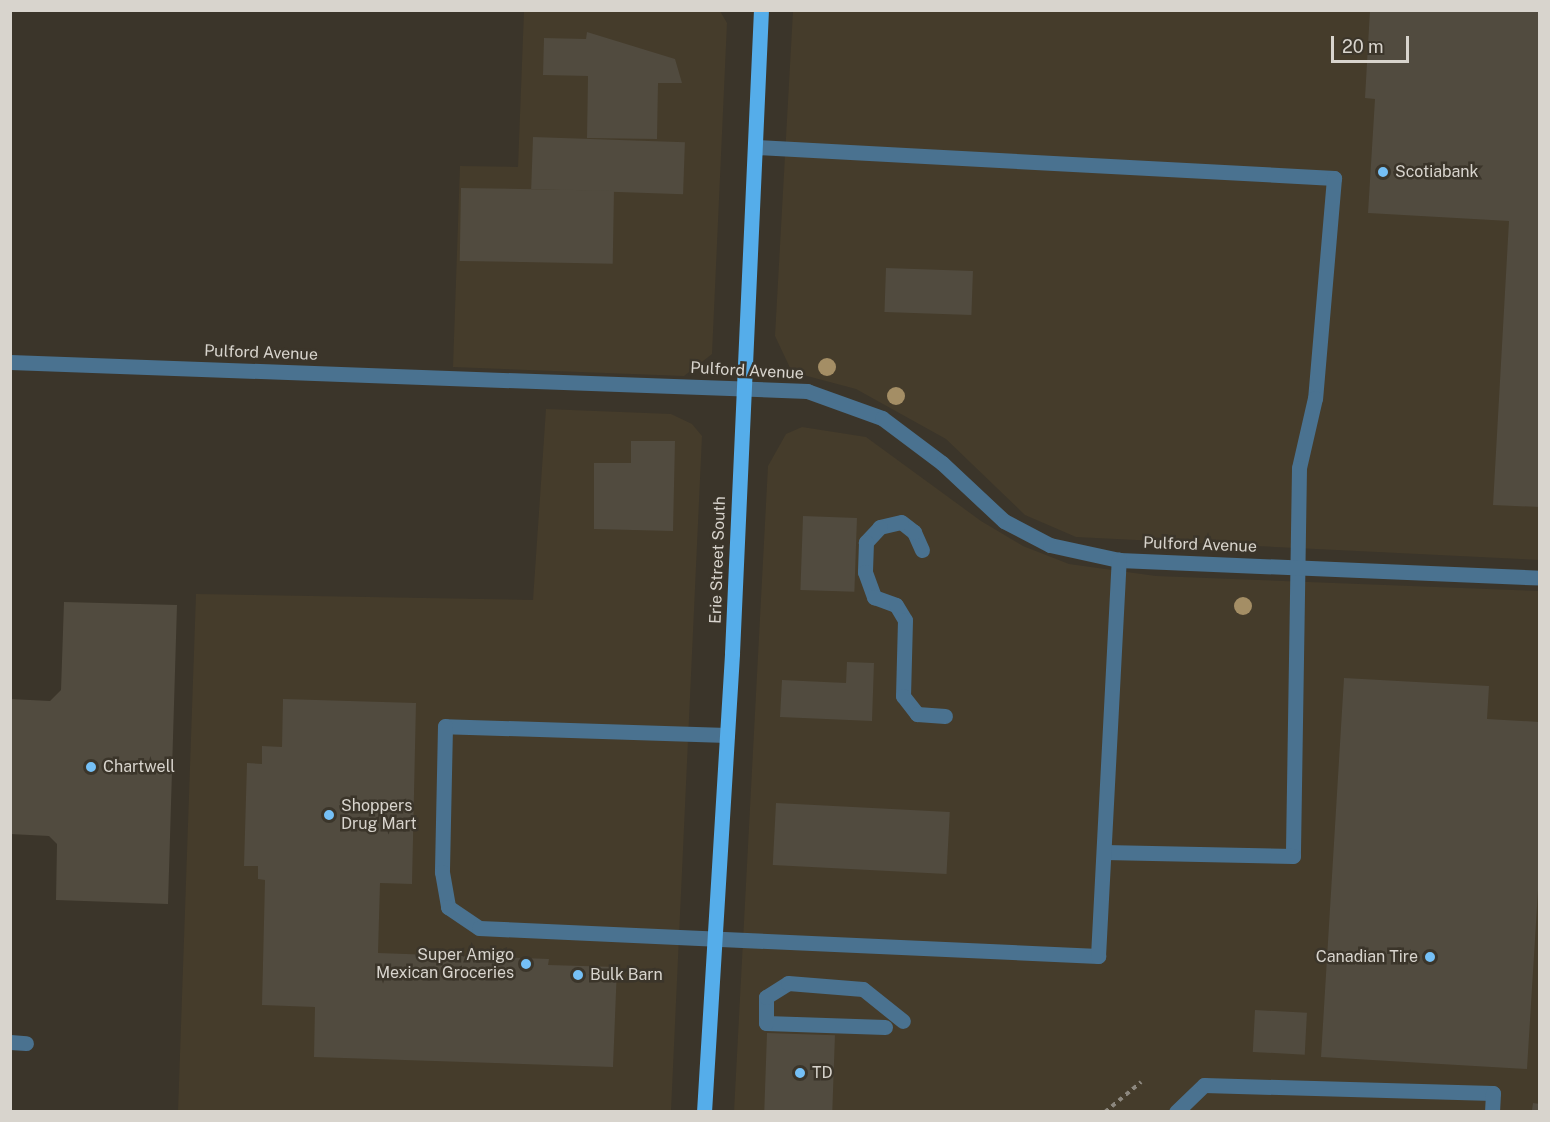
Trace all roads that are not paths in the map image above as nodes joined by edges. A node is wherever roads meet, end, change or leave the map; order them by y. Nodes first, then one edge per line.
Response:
1 (761, 10) edge
2 (754, 147) junction
3 (10, 362) edge
4 (742, 387) junction
5 (922, 550) dead end
6 (1119, 560) junction
7 (1296, 566) junction
8 (1539, 578) edge
9 (945, 716) dead end
10 (727, 735) junction
11 (1104, 852) junction
12 (716, 936) junction
13 (903, 1021) dead end
14 (885, 1026) dead end
15 (10, 1042) edge
16 (26, 1043) dead end
17 (704, 1112) edge
18 (1176, 1112) edge
19 (1492, 1112) edge

1 - 2 main road, Erie Street South
2 - 4 main road, Erie Street South
2 - 7 street
3 - 4 street, Pulford Avenue
4 - 6 street, Pulford Avenue
4 - 10 main road, Erie Street South
5 - 9 street
6 - 7 street, Pulford Avenue
6 - 11 street
7 - 8 street, Pulford Avenue
7 - 11 street
10 - 12 main road, Erie Street South
10 - 12 street
11 - 12 street
12 - 17 main road, Erie Street South
13 - 14 street
15 - 16 street
18 - 19 street

